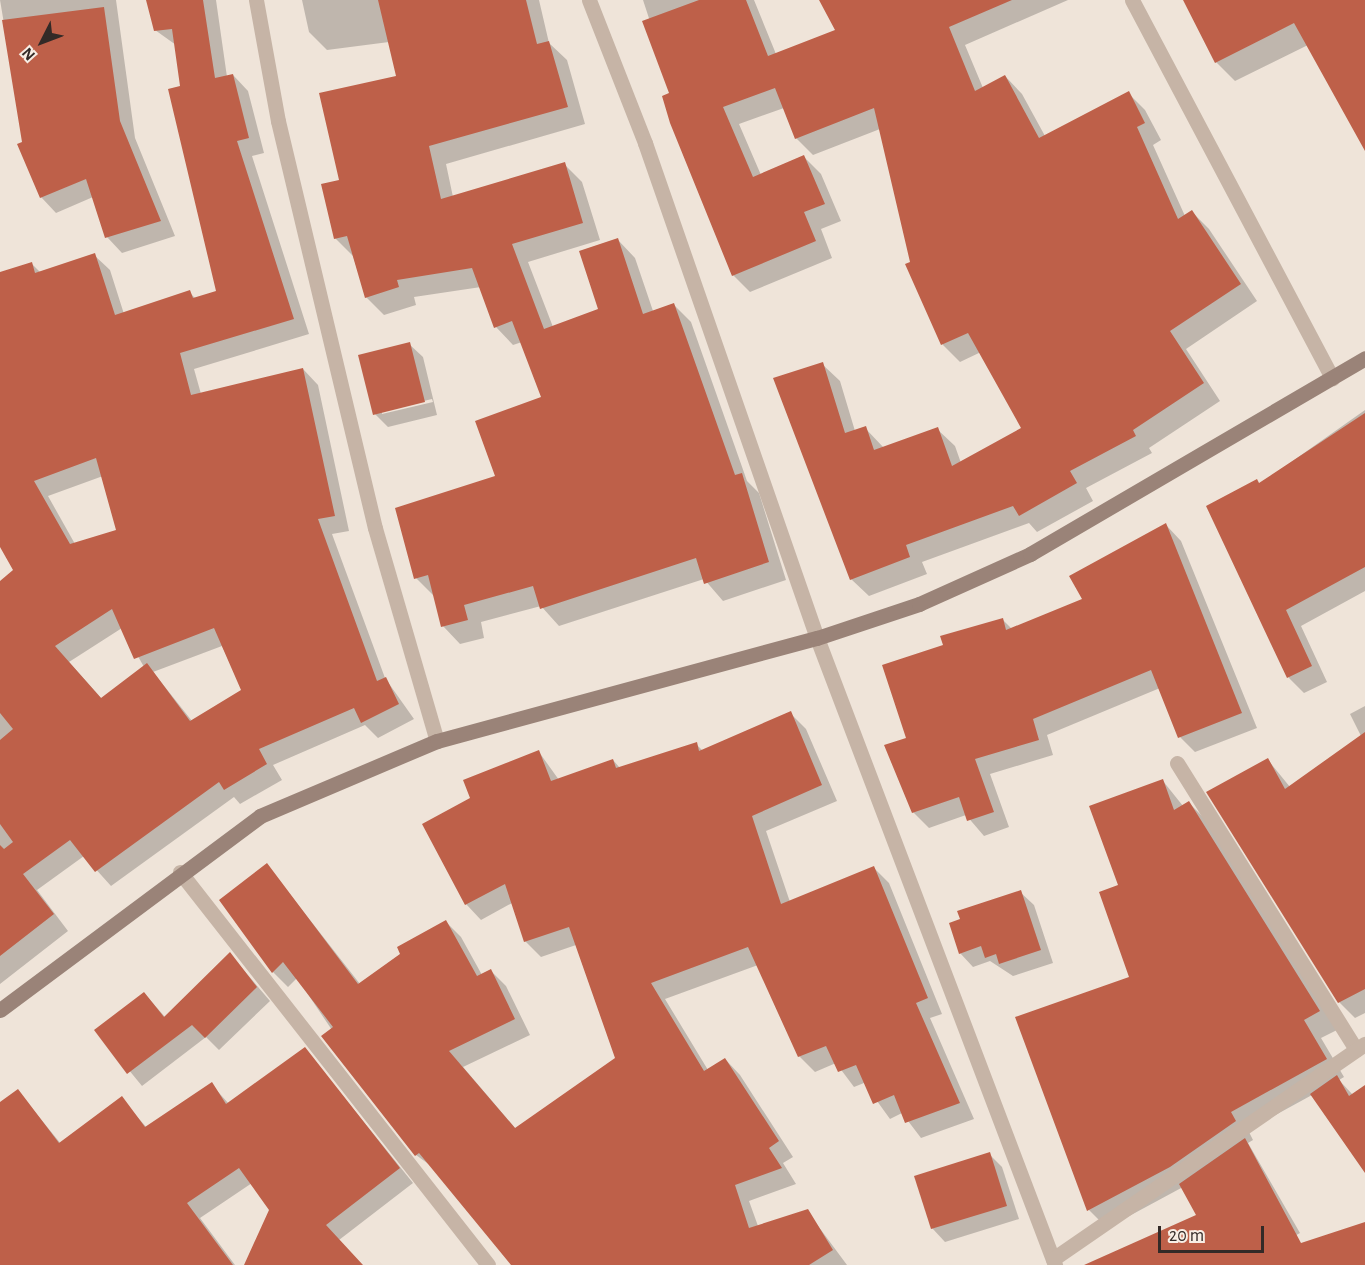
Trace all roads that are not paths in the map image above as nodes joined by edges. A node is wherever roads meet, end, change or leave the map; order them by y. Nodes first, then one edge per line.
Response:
1 (256, 0) edge
2 (589, 0) edge
3 (1132, 0) edge
4 (1365, 358) edge
5 (1332, 378) junction
6 (817, 638) junction
7 (437, 741) junction
8 (1177, 763) dead end
9 (180, 872) junction
10 (0, 1010) edge
11 (1360, 1047) edge
12 (1054, 1262) edge
13 (488, 1265) edge

1 - 7 street
2 - 6 street
3 - 5 street
4 - 5 street
5 - 6 street
6 - 7 street
6 - 12 street
7 - 9 street
8 - 11 street
9 - 10 street
9 - 13 street
11 - 12 street

